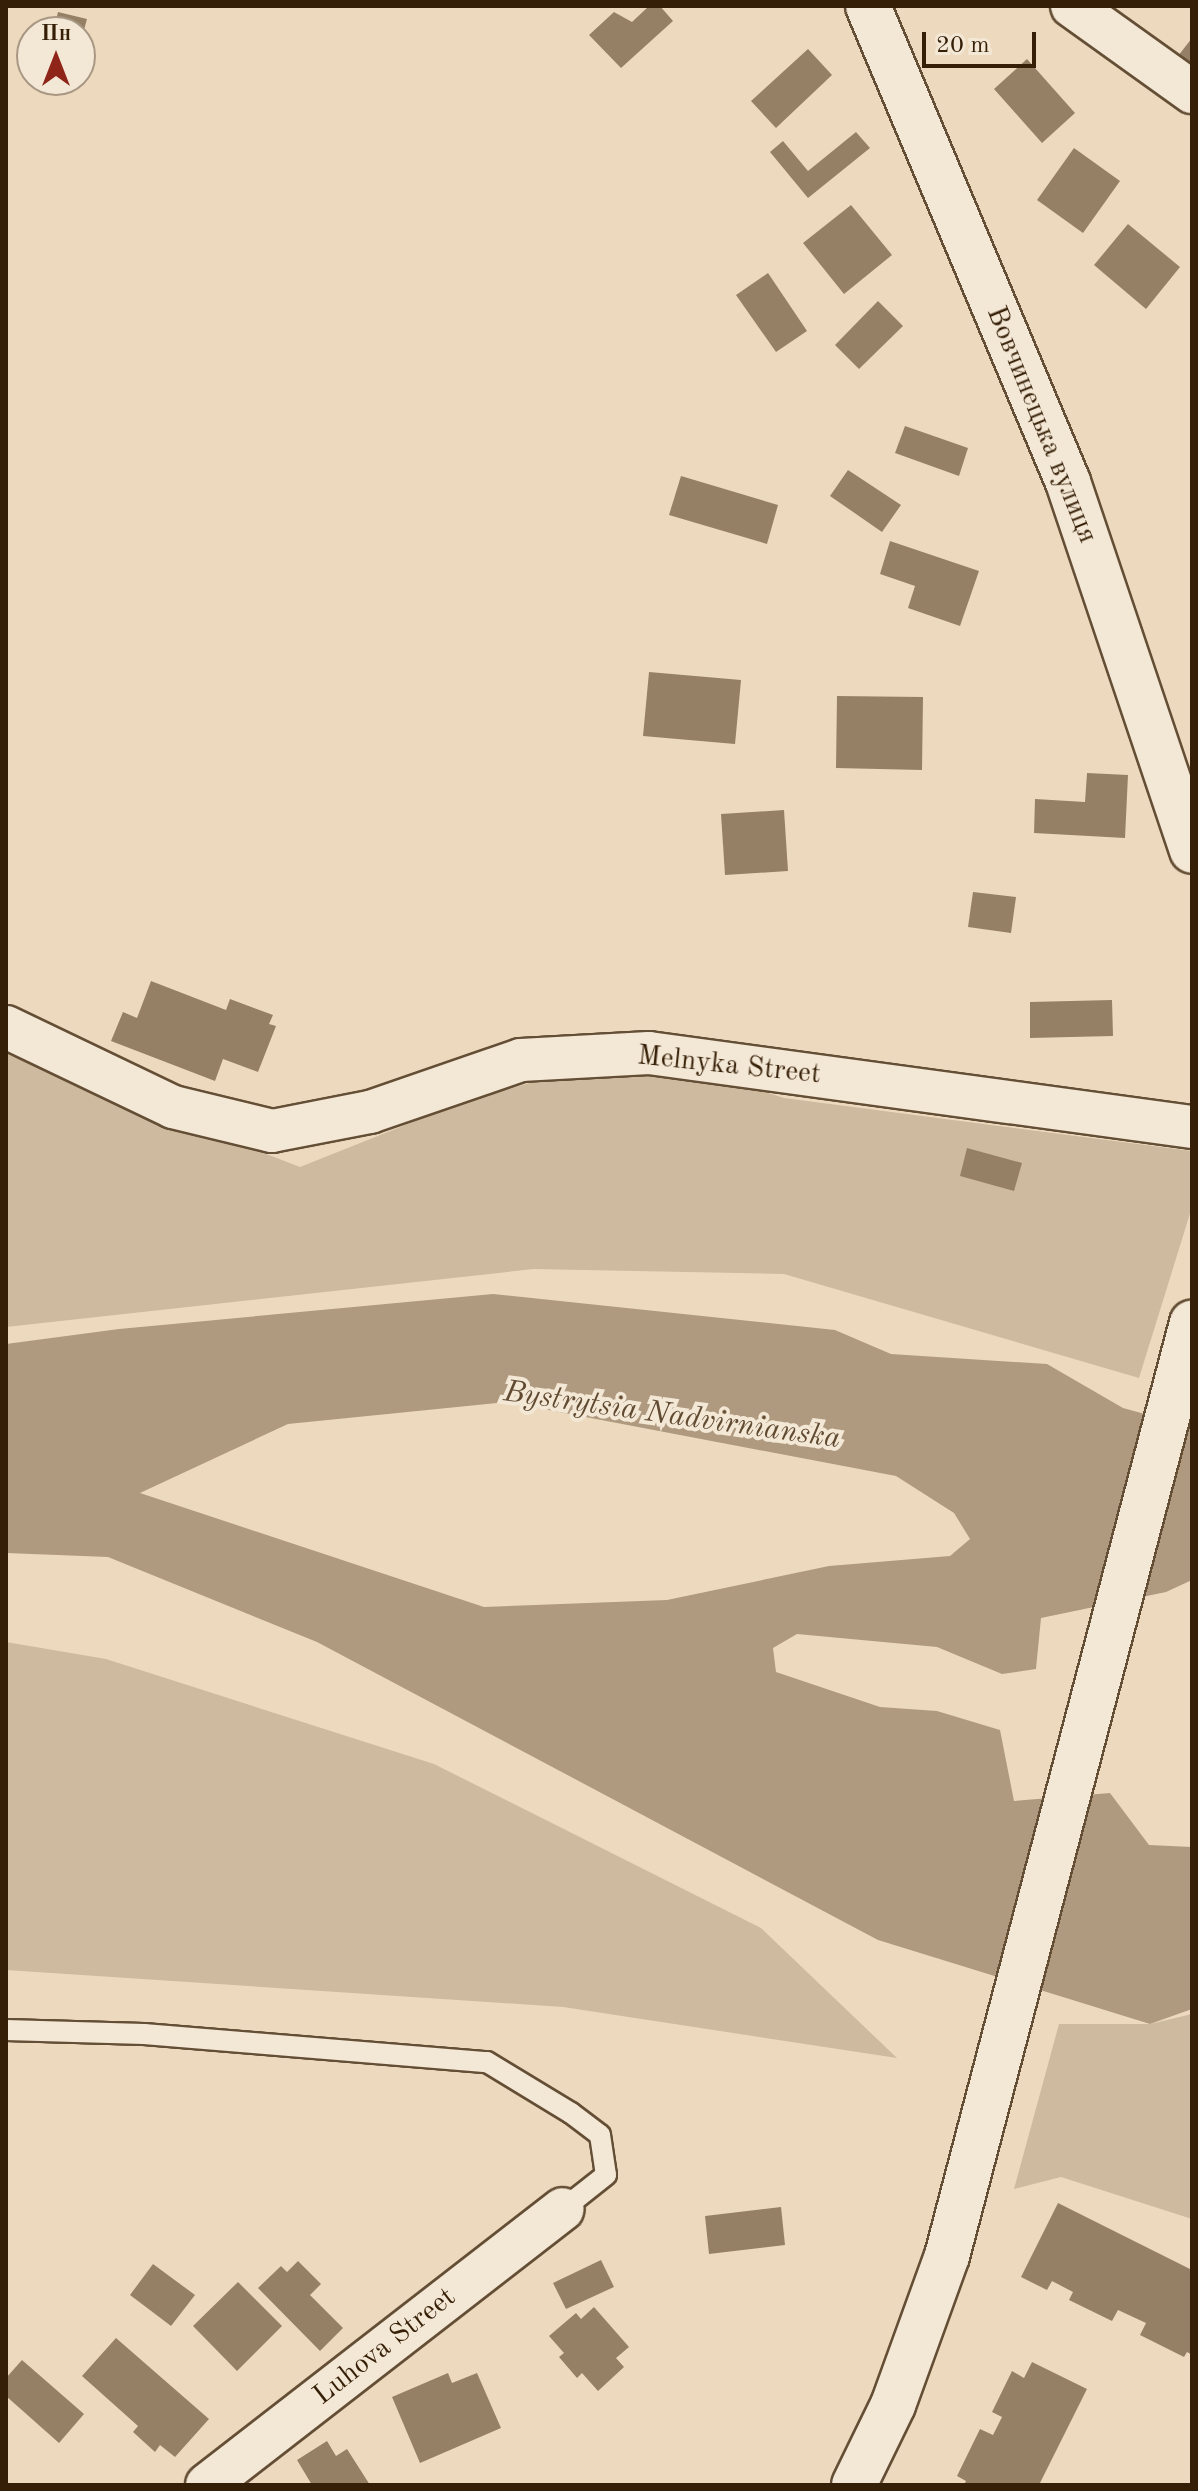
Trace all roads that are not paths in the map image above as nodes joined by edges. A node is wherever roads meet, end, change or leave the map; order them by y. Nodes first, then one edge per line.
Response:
1 (868, 6) edge
2 (1072, 6) edge
3 (1192, 92) edge
4 (1192, 851) edge
5 (6, 1027) edge
6 (1192, 1127) edge
7 (1192, 1323) edge
8 (6, 2030) edge
9 (563, 2209) joint
10 (207, 2485) edge
11 (854, 2485) edge

1 - 4 street, Вовчинецька вулиця
2 - 3 street
5 - 6 street, Melnyka Street
7 - 11 street
8 - 9 lane
9 - 10 street, Luhova Street

